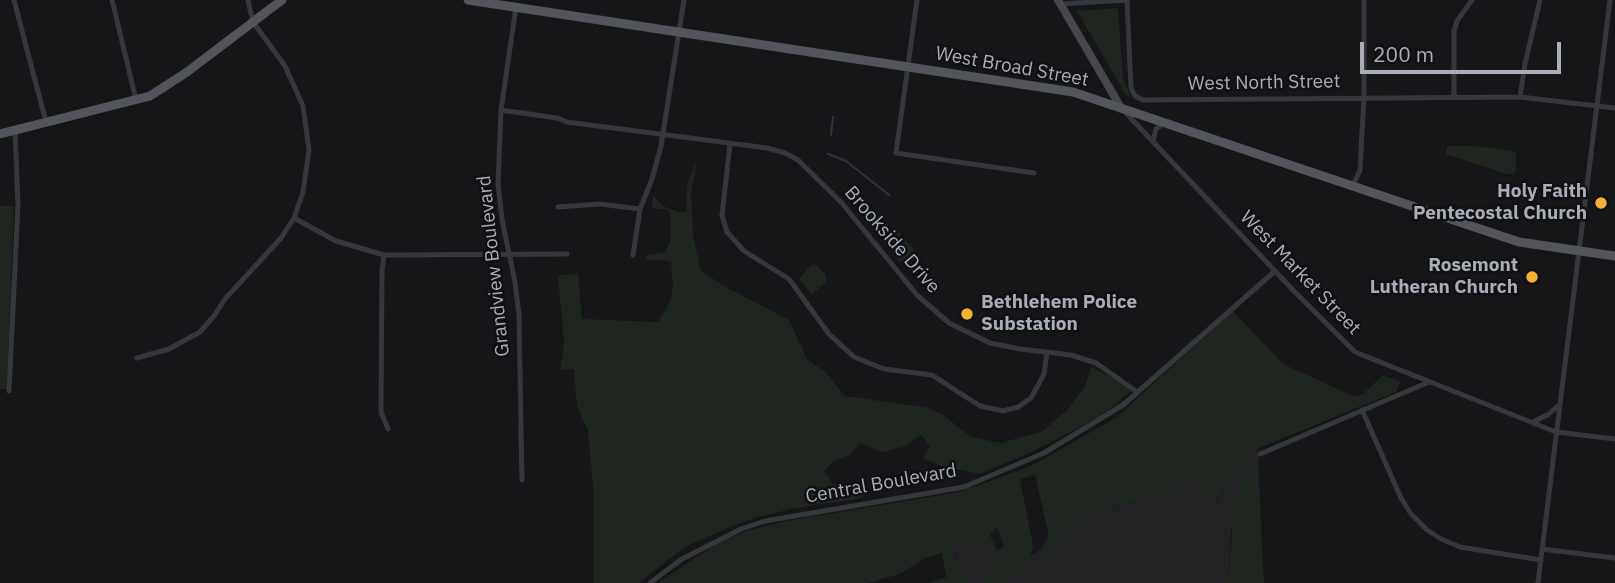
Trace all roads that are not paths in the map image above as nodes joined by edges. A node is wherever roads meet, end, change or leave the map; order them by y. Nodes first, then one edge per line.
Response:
1 (13, 0) edge
2 (112, 0) edge
3 (248, 0) edge
4 (282, 0) edge
5 (468, 0) edge
6 (684, 0) edge
7 (917, 0) edge
8 (1128, 0) edge
9 (1364, 0) edge
10 (1472, 0) edge
11 (1540, 0) edge
12 (1610, 0) edge
13 (1059, 2) edge
14 (516, 7) junction
15 (253, 22) junction
16 (678, 31) junction
17 (906, 67) junction
18 (1454, 96) junction
19 (1364, 97) junction
20 (1520, 97) junction
21 (136, 100) junction
22 (1120, 106) junction
23 (1598, 106) junction
24 (1615, 108) edge
25 (501, 110) junction
26 (46, 122) junction
27 (1166, 122) junction
28 (15, 130) junction
29 (0, 134) edge
30 (663, 135) junction
31 (1153, 142) junction
32 (730, 144) junction
33 (1034, 173) dead end
34 (1353, 186) junction
35 (558, 207) dead end
36 (640, 209) junction
37 (293, 218) junction
38 (1579, 251) junction
39 (567, 254) dead end
40 (384, 255) junction
41 (510, 255) junction
42 (633, 255) dead end
43 (1615, 256) edge
44 (1275, 271) junction
45 (1047, 352) junction
46 (137, 358) dead end
47 (1429, 382) junction
48 (9, 391) dead end
49 (1137, 392) junction
50 (1560, 404) junction
51 (1363, 410) junction
52 (1532, 422) junction
53 (388, 429) dead end
54 (1556, 432) junction
55 (1615, 439) edge
56 (1260, 454) dead end
57 (522, 480) dead end
58 (1542, 549) junction
59 (1615, 558) edge
60 (1541, 559) junction
61 (650, 583) edge
62 (1538, 583) edge

1 - 26 street
2 - 21 street
3 - 15 street
4 - 15 main road
5 - 14 main road, West Broad Street
6 - 16 street
7 - 17 street
8 - 13 street
8 - 19 street, West North Street
9 - 19 street
10 - 18 street
11 - 20 street
12 - 23 street
13 - 22 street
14 - 16 main road, West Broad Street
14 - 25 street, Grandview Boulevard
15 - 21 main road
15 - 37 street
16 - 17 main road, West Broad Street
16 - 30 street
17 - 22 main road, West Broad Street
17 - 33 street
18 - 19 street, West North Street
18 - 20 street, West North Street
19 - 34 street
20 - 23 street, West North Street
21 - 26 main road
22 - 27 main road, West Broad Street
22 - 31 street, West Market Street
23 - 24 street, West North Street
23 - 38 street
25 - 30 street
25 - 41 street, Grandview Boulevard
26 - 28 main road
27 - 31 street
27 - 34 main road, West Broad Street
28 - 29 main road
28 - 48 street
30 - 32 street
30 - 36 street
31 - 44 street, West Market Street
32 - 45 street, Brookside Drive
32 - 45 street
34 - 38 main road, West Broad Street
35 - 36 street
36 - 42 street
37 - 40 street
37 - 46 street
38 - 43 main road, West Broad Street
38 - 50 street
39 - 41 street
40 - 41 street
40 - 53 street
41 - 57 street, Grandview Boulevard
44 - 47 street, West Market Street
44 - 49 street, Central Boulevard
45 - 49 street, Brookside Drive
47 - 51 street
47 - 52 street, West Market Street
49 - 61 street, Central Boulevard
50 - 52 street
50 - 54 street
51 - 56 street
51 - 60 street
52 - 54 street, West Market Street
54 - 55 street, West Market Street
54 - 58 street
58 - 59 street
58 - 60 street
60 - 62 street

